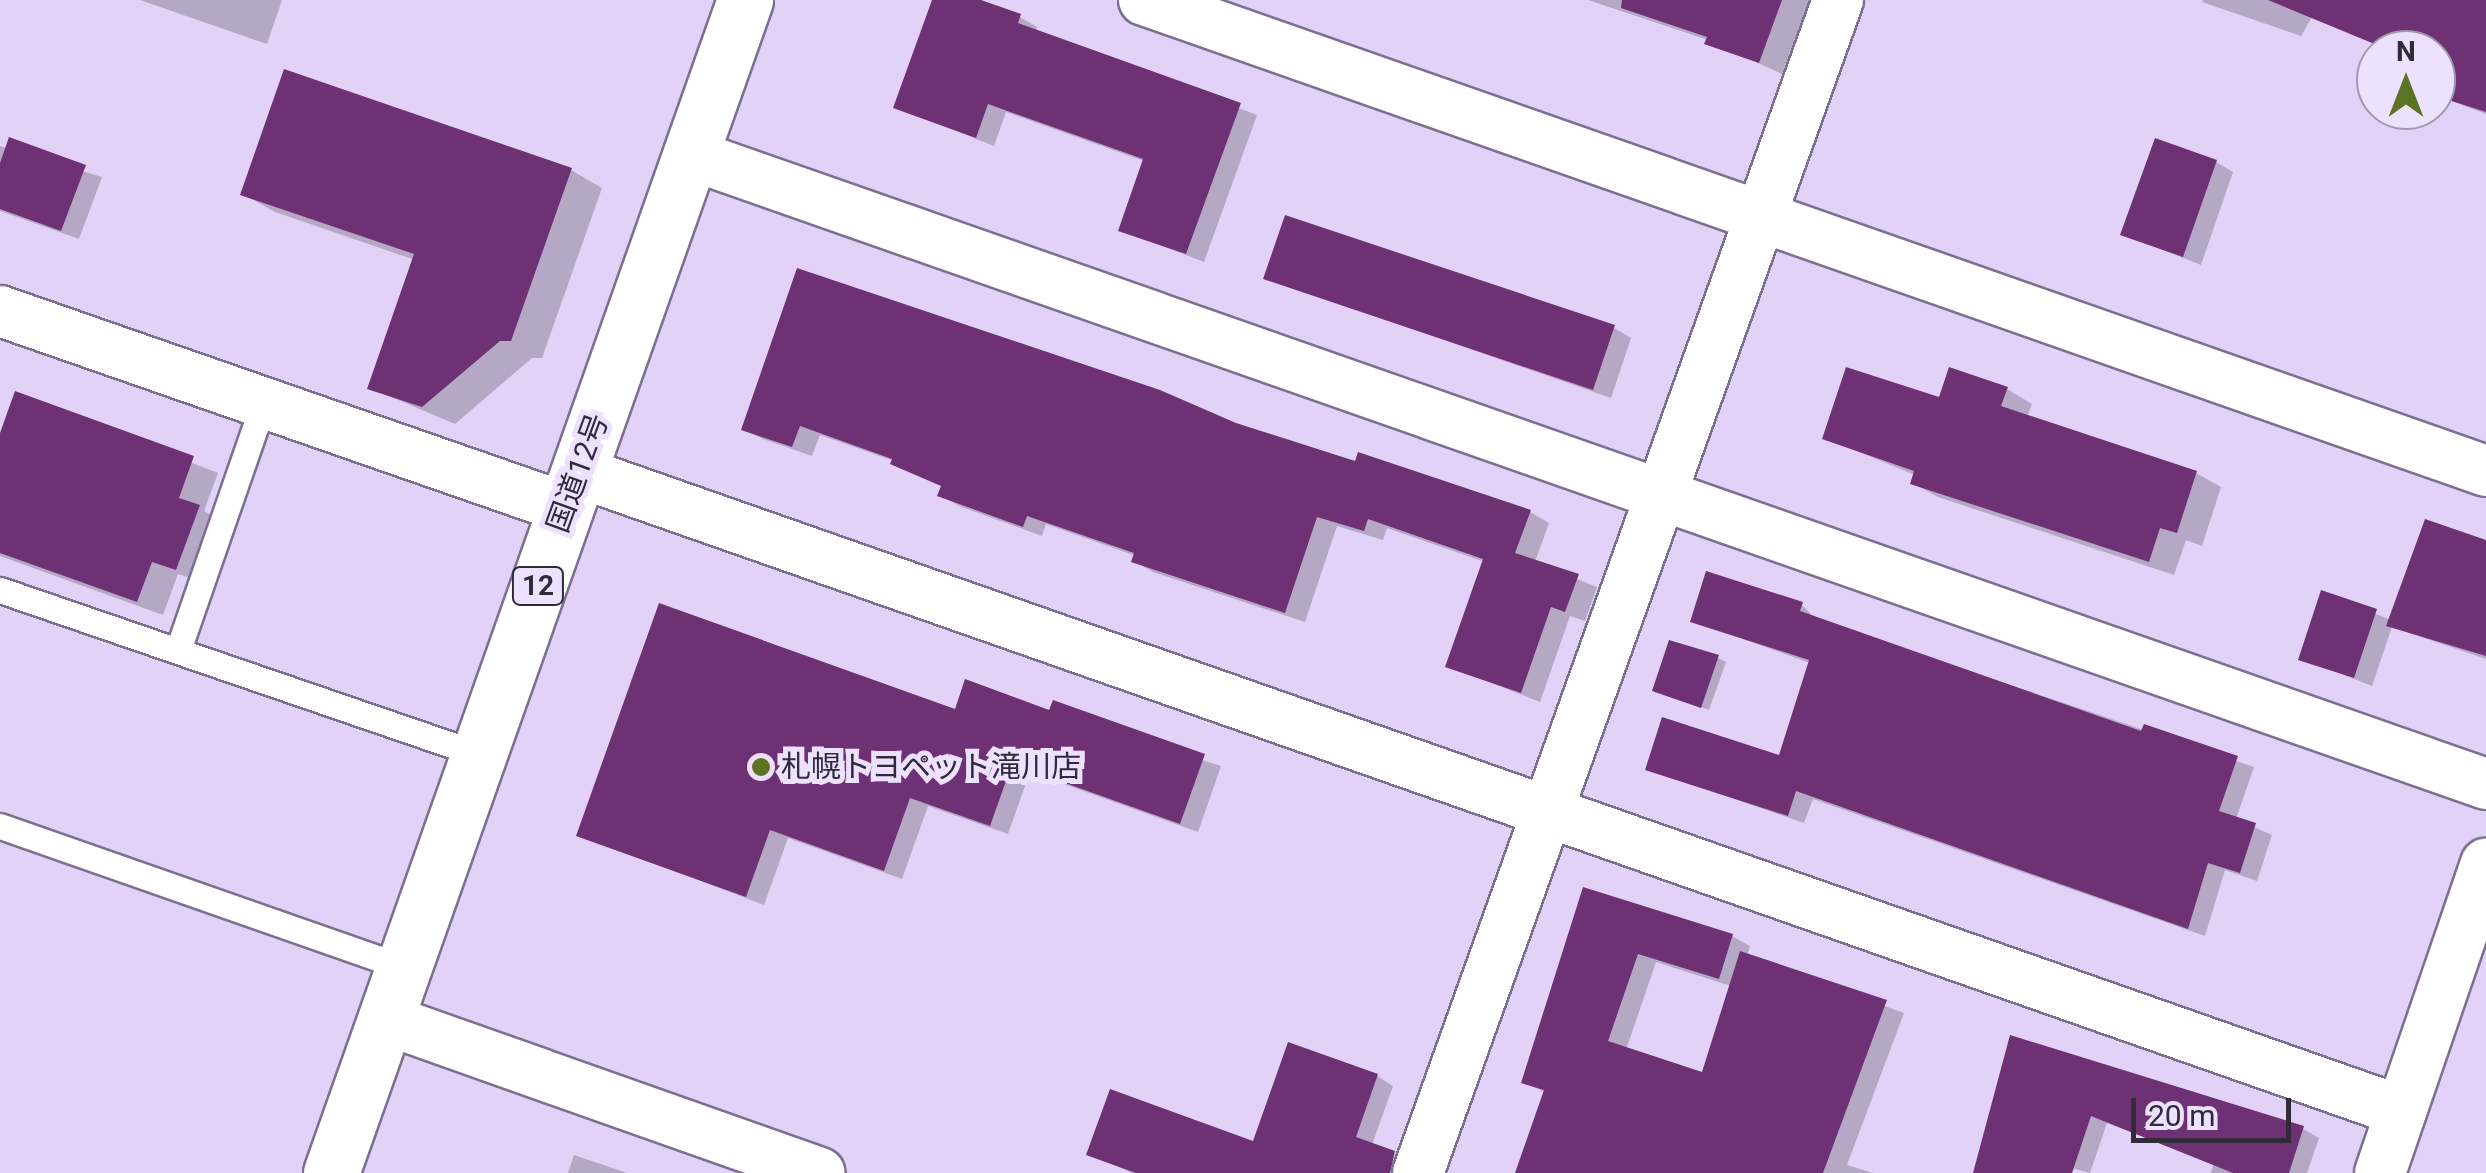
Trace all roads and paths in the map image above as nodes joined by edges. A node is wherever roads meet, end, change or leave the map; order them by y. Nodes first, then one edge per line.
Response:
1 (745, 0) edge
2 (1144, 0) edge
3 (1838, 0) edge
4 (689, 154) junction
5 (1760, 220) junction
6 (0, 310) edge
7 (264, 402) junction
8 (2486, 470) edge
9 (572, 490) junction
10 (1657, 498) junction
11 (0, 590) edge
12 (178, 650) junction
13 (478, 754) junction
14 (2486, 784) edge
15 (1547, 809) junction
16 (0, 826) edge
17 (2486, 864) edge
18 (403, 967) junction
19 (385, 1018) junction
20 (2402, 1111) junction
21 (331, 1173) edge
22 (820, 1173) edge
23 (1418, 1173) edge
24 (2380, 1173) edge

1 - 4 highway, 国道12号 / 12
2 - 5 street
3 - 5 street
4 - 9 highway, 国道12号 / 12
4 - 10 street
5 - 8 street
5 - 10 street
6 - 7 street
7 - 9 street
7 - 12 lane
9 - 13 highway, 国道12号 / 12
9 - 15 street
10 - 14 street
10 - 15 street
11 - 12 lane
12 - 13 lane
13 - 18 highway, 国道12号 / 12
15 - 20 street
15 - 23 street
16 - 18 lane
17 - 20 street
18 - 19 highway, 国道12号 / 12
19 - 21 highway, 国道12号 / 12
19 - 22 street
20 - 24 street

